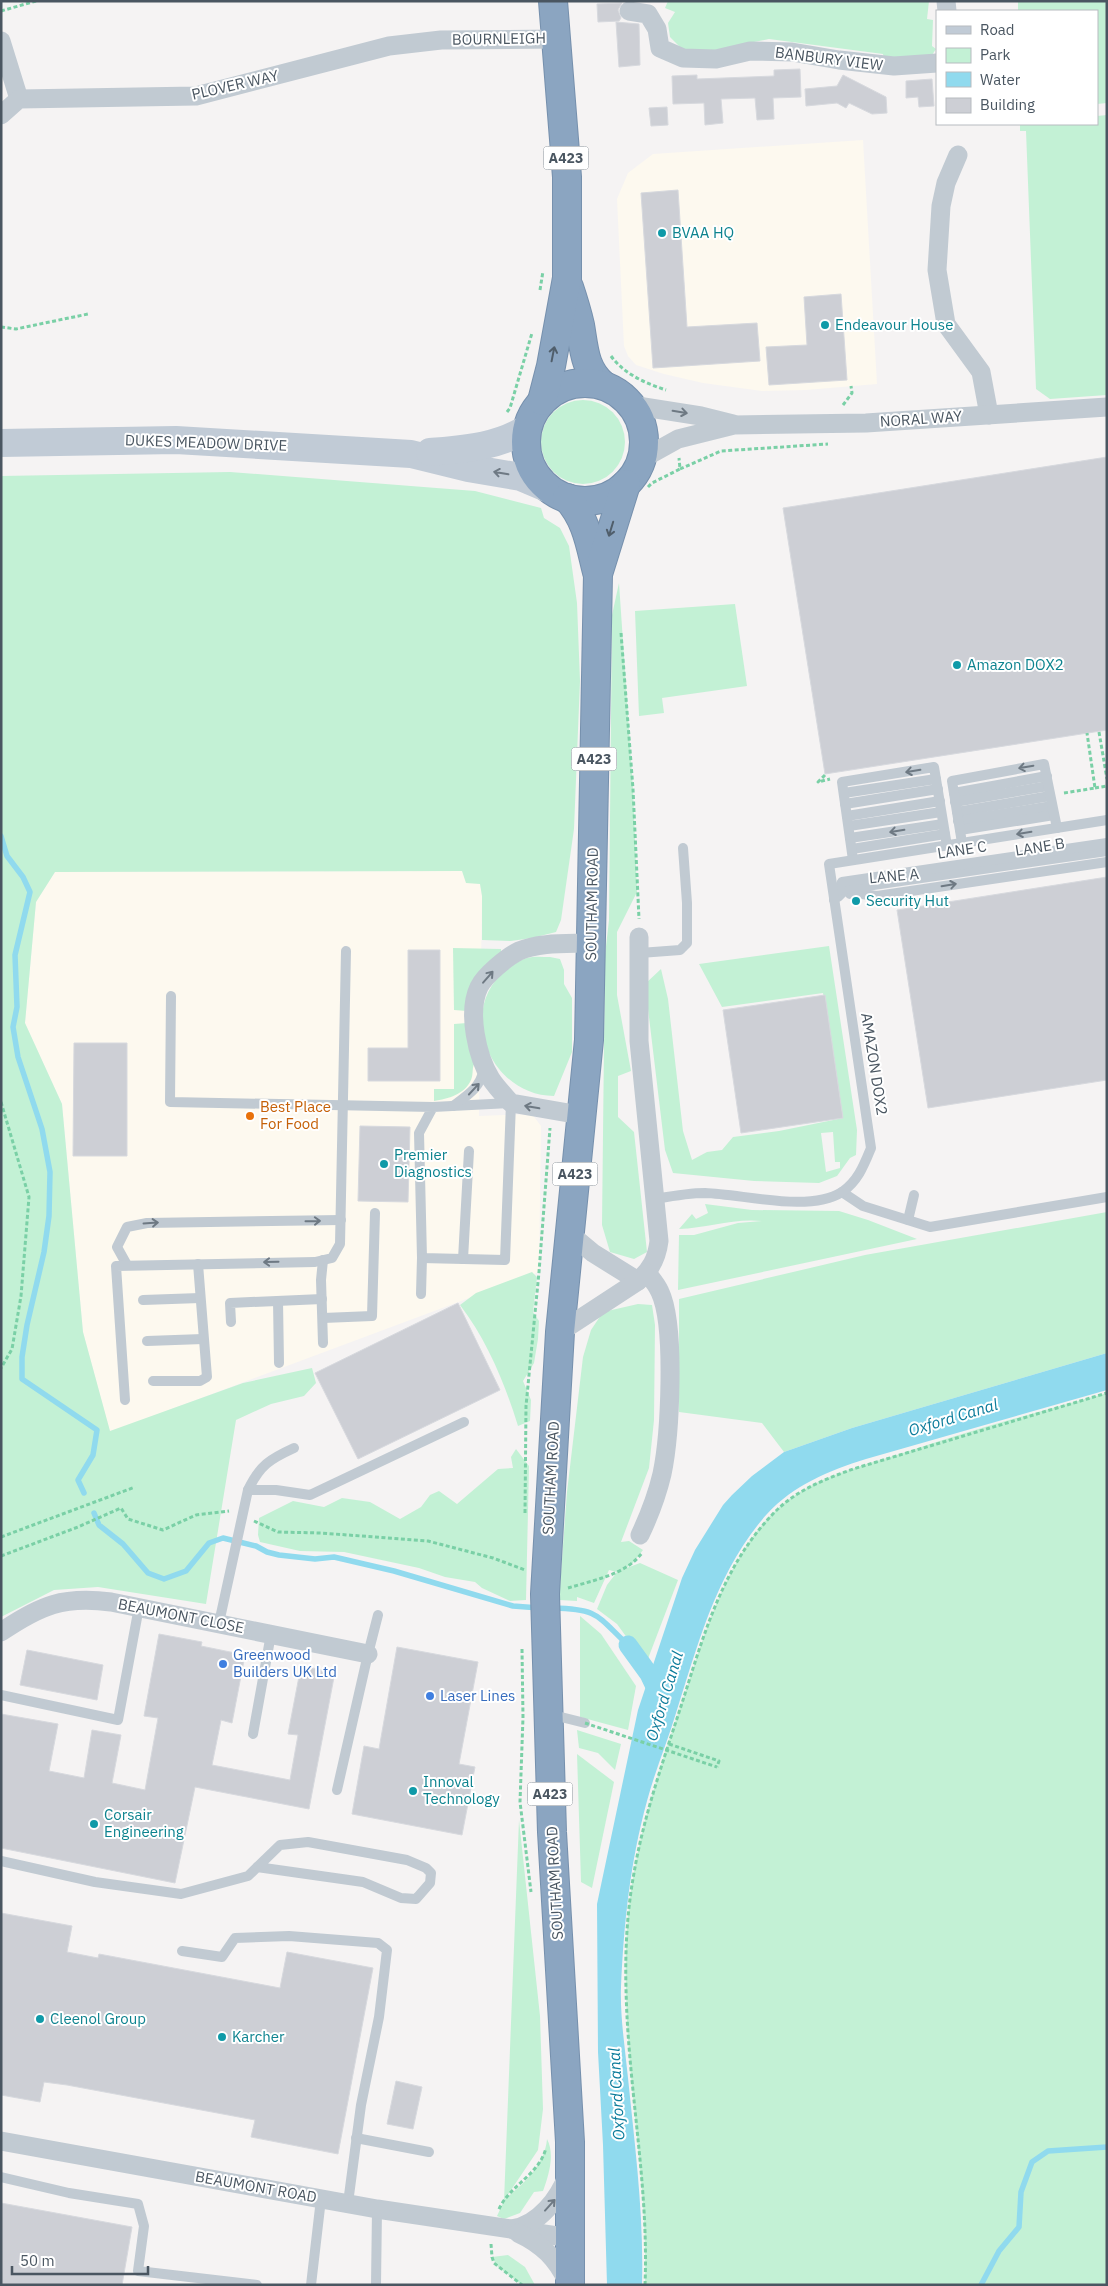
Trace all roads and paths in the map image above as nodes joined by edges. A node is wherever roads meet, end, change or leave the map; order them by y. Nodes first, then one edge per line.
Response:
1 (36, 1) edge
2 (553, 1) edge
3 (1, 11) edge
4 (629, 11) dead end
5 (557, 38) junction
6 (441, 40) joint
7 (1, 41) edge
8 (936, 63) edge
9 (19, 99) junction
10 (1, 115) edge
11 (958, 155) dead end
12 (544, 265) dead end
13 (567, 278) junction
14 (539, 294) dead end
15 (88, 314) dead end
16 (534, 323) dead end
17 (1, 327) edge
18 (603, 385) junction
19 (851, 386) dead end
20 (542, 401) junction
21 (631, 405) junction
22 (1107, 407) edge
23 (836, 408) dead end
24 (989, 415) junction
25 (516, 421) junction
26 (734, 425) junction
27 (1, 443) edge
28 (411, 454) junction
29 (642, 459) junction
30 (626, 484) junction
31 (557, 493) junction
32 (598, 574) junction
33 (1099, 732) dead end
34 (1087, 733) dead end
35 (1107, 779) edge
36 (937, 784) junction
37 (1107, 786) edge
38 (1095, 788) junction
39 (1050, 796) junction
40 (940, 801) junction
41 (845, 804) junction
42 (957, 811) junction
43 (941, 812) junction
44 (847, 816) junction
45 (1107, 820) edge
46 (848, 826) junction
47 (1057, 828) junction
48 (944, 829) junction
49 (850, 838) junction
50 (1107, 843) edge
51 (962, 844) junction
52 (947, 846) junction
53 (683, 848) dead end
54 (852, 849) junction
55 (1107, 851) edge
56 (853, 860) junction
57 (1107, 862) edge
58 (833, 901) junction
59 (591, 943) junction
60 (639, 945) joint
61 (346, 951) dead end
62 (171, 996) dead end
63 (484, 1064) junction
64 (1, 1102) edge
65 (511, 1103) junction
66 (345, 1106) junction
67 (452, 1106) junction
68 (433, 1107) junction
69 (552, 1110) junction
70 (580, 1115) junction
71 (469, 1151) dead end
72 (842, 1192) junction
73 (914, 1195) dead end
74 (1107, 1197) edge
75 (655, 1199) junction
76 (375, 1213) dead end
77 (341, 1220) junction
78 (908, 1220) junction
79 (570, 1233) junction
80 (422, 1258) junction
81 (463, 1259) junction
82 (323, 1260) junction
83 (127, 1264) junction
84 (198, 1264) junction
85 (642, 1277) junction
86 (421, 1294) dead end
87 (200, 1298) junction
88 (322, 1299) junction
89 (143, 1300) dead end
90 (278, 1301) junction
91 (322, 1318) junction
92 (231, 1322) dead end
93 (560, 1332) junction
94 (203, 1339) junction
95 (147, 1341) dead end
96 (324, 1343) dead end
97 (279, 1363) dead end
98 (1, 1368) edge
99 (153, 1381) dead end
100 (1107, 1393) edge
101 (124, 1400) dead end
102 (464, 1422) dead end
103 (294, 1448) dead end
104 (135, 1487) dead end
105 (248, 1490) junction
106 (243, 1515) junction
107 (525, 1515) dead end
108 (640, 1535) joint
109 (1, 1537) edge
110 (1, 1556) edge
111 (526, 1561) dead end
112 (526, 1570) junction
113 (546, 1587) junction
114 (139, 1607) junction
115 (378, 1615) dead end
116 (219, 1623) junction
117 (1, 1632) edge
118 (271, 1634) junction
119 (522, 1642) dead end
120 (368, 1654) junction
121 (1, 1695) edge
122 (548, 1714) junction
123 (585, 1723) joint
124 (253, 1734) dead end
125 (669, 1744) junction
126 (337, 1790) dead end
127 (1, 1861) edge
128 (257, 1867) junction
129 (532, 1901) dead end
130 (182, 1951) dead end
131 (356, 2138) junction
132 (1, 2141) edge
133 (547, 2146) dead end
134 (429, 2152) dead end
135 (570, 2163) junction
136 (1, 2177) edge
137 (321, 2199) junction
138 (348, 2203) junction
139 (377, 2209) junction
140 (502, 2227) junction
141 (571, 2238) junction
142 (257, 2285) edge
143 (311, 2285) edge
144 (376, 2285) edge
145 (522, 2285) edge
146 (569, 2285) edge
147 (645, 2285) edge

1 - 3 path
2 - 5 highway, A423
4 - 8 street, BANBURY VIEW
5 - 6 street, BOURNLEIGH
5 - 13 highway, A423
6 - 9 street, PLOVER WAY
7 - 9 street
9 - 10 street
11 - 24 street
12 - 14 path
13 - 18 highway, A423
20 -> 13 highway, A423
15 - 17 path
16 - 25 path
18 - 20 highway
18 - 21 highway
19 - 23 path
20 - 25 highway
21 -> 26 street, NORAL WAY
21 - 29 highway
22 - 24 street, NORAL WAY
24 - 26 street, NORAL WAY
25 - 28 street, DUKES MEADOW DRIVE
25 - 31 highway
26 - 29 street, NORAL WAY
27 - 28 street, DUKES MEADOW DRIVE
31 -> 28 street, DUKES MEADOW DRIVE
29 - 30 highway
30 - 31 highway
30 -> 32 highway, SOUTHAM ROAD / A423
31 - 32 highway, SOUTHAM ROAD / A423
32 - 59 highway, SOUTHAM ROAD / A423
33 - 35 path
34 - 38 path
36 - 40 lane
36 - 41 lane
36 -> 41 lane
37 - 38 path
38 - 39 path
39 - 42 lane
39 - 42 lane
39 -> 42 lane
39 - 47 lane
40 - 43 lane
40 - 44 lane
41 - 44 lane
42 - 51 lane
43 - 46 lane
43 - 48 lane
44 - 46 lane
45 - 47 lane
46 - 49 lane
47 -> 51 lane
48 -> 49 lane
48 - 52 lane
48 - 54 lane
49 - 54 lane
50 - 58 lane, LANE C
51 - 52 lane
52 - 56 lane
53 - 60 lane
54 - 56 lane
55 - 58 lane, LANE B
56 - 58 lane, AMAZON DOX2
58 -> 57 lane, LANE A
58 - 72 lane, AMAZON DOX2
63 -> 59 street
59 - 70 highway, SOUTHAM ROAD / A423
60 - 75 street
61 - 66 lane
62 - 66 lane
63 - 65 street
67 -> 63 lane
64 - 98 path
65 - 67 lane
69 -> 65 street
65 - 81 lane
66 - 68 lane
66 - 77 lane
67 - 68 lane
68 - 80 lane
69 - 70 street
69 - 107 path
70 - 79 highway, SOUTHAM ROAD / A423
71 - 81 lane
72 - 75 lane
72 - 78 lane
73 - 78 lane
74 - 78 lane
75 - 85 street
76 - 91 lane
77 - 82 lane
83 -> 77 lane
79 - 85 street
79 - 93 highway, SOUTHAM ROAD / A423
80 - 81 lane
80 - 86 lane
82 -> 84 lane
82 - 88 lane
83 - 84 lane
83 - 101 lane
84 - 87 lane
85 - 93 street
85 - 108 street
87 - 89 lane
87 - 94 lane
88 - 90 lane
88 - 91 lane
90 - 92 lane
90 - 97 lane
91 - 96 lane
93 - 113 highway, SOUTHAM ROAD / A423
94 - 95 lane
94 - 99 lane
100 - 125 path
102 - 105 lane
103 - 105 lane
104 - 109 path
105 - 106 lane
106 - 110 path
106 - 112 path
106 - 116 lane
108 - 113 path
111 - 112 path
112 - 113 path
113 - 122 highway, SOUTHAM ROAD / A423
114 - 116 street, BEAUMONT CLOSE
114 - 117 street, BEAUMONT CLOSE
114 - 121 lane
115 - 120 lane
116 - 118 street, BEAUMONT CLOSE
118 - 120 street, BEAUMONT CLOSE
118 - 124 lane
119 - 129 path
120 - 126 lane
122 - 123 lane
122 - 135 highway, SOUTHAM ROAD / A423
123 - 125 path, bridge
125 - 147 path
127 - 128 lane
128 - 128 lane
130 - 131 lane
131 - 134 lane
131 - 138 lane
132 - 137 street, BEAUMONT ROAD
133 - 140 path
140 -> 135 street, BEAUMONT ROAD
135 - 141 highway, SOUTHAM ROAD / A423
136 - 142 lane
137 - 138 street, BEAUMONT ROAD
137 - 143 lane
138 - 139 street, BEAUMONT ROAD
139 - 140 street, BEAUMONT ROAD
139 - 144 lane
140 - 141 street, BEAUMONT ROAD
140 - 145 path
140 - 146 street, BEAUMONT ROAD
141 - 146 highway, SOUTHAM ROAD / A423

